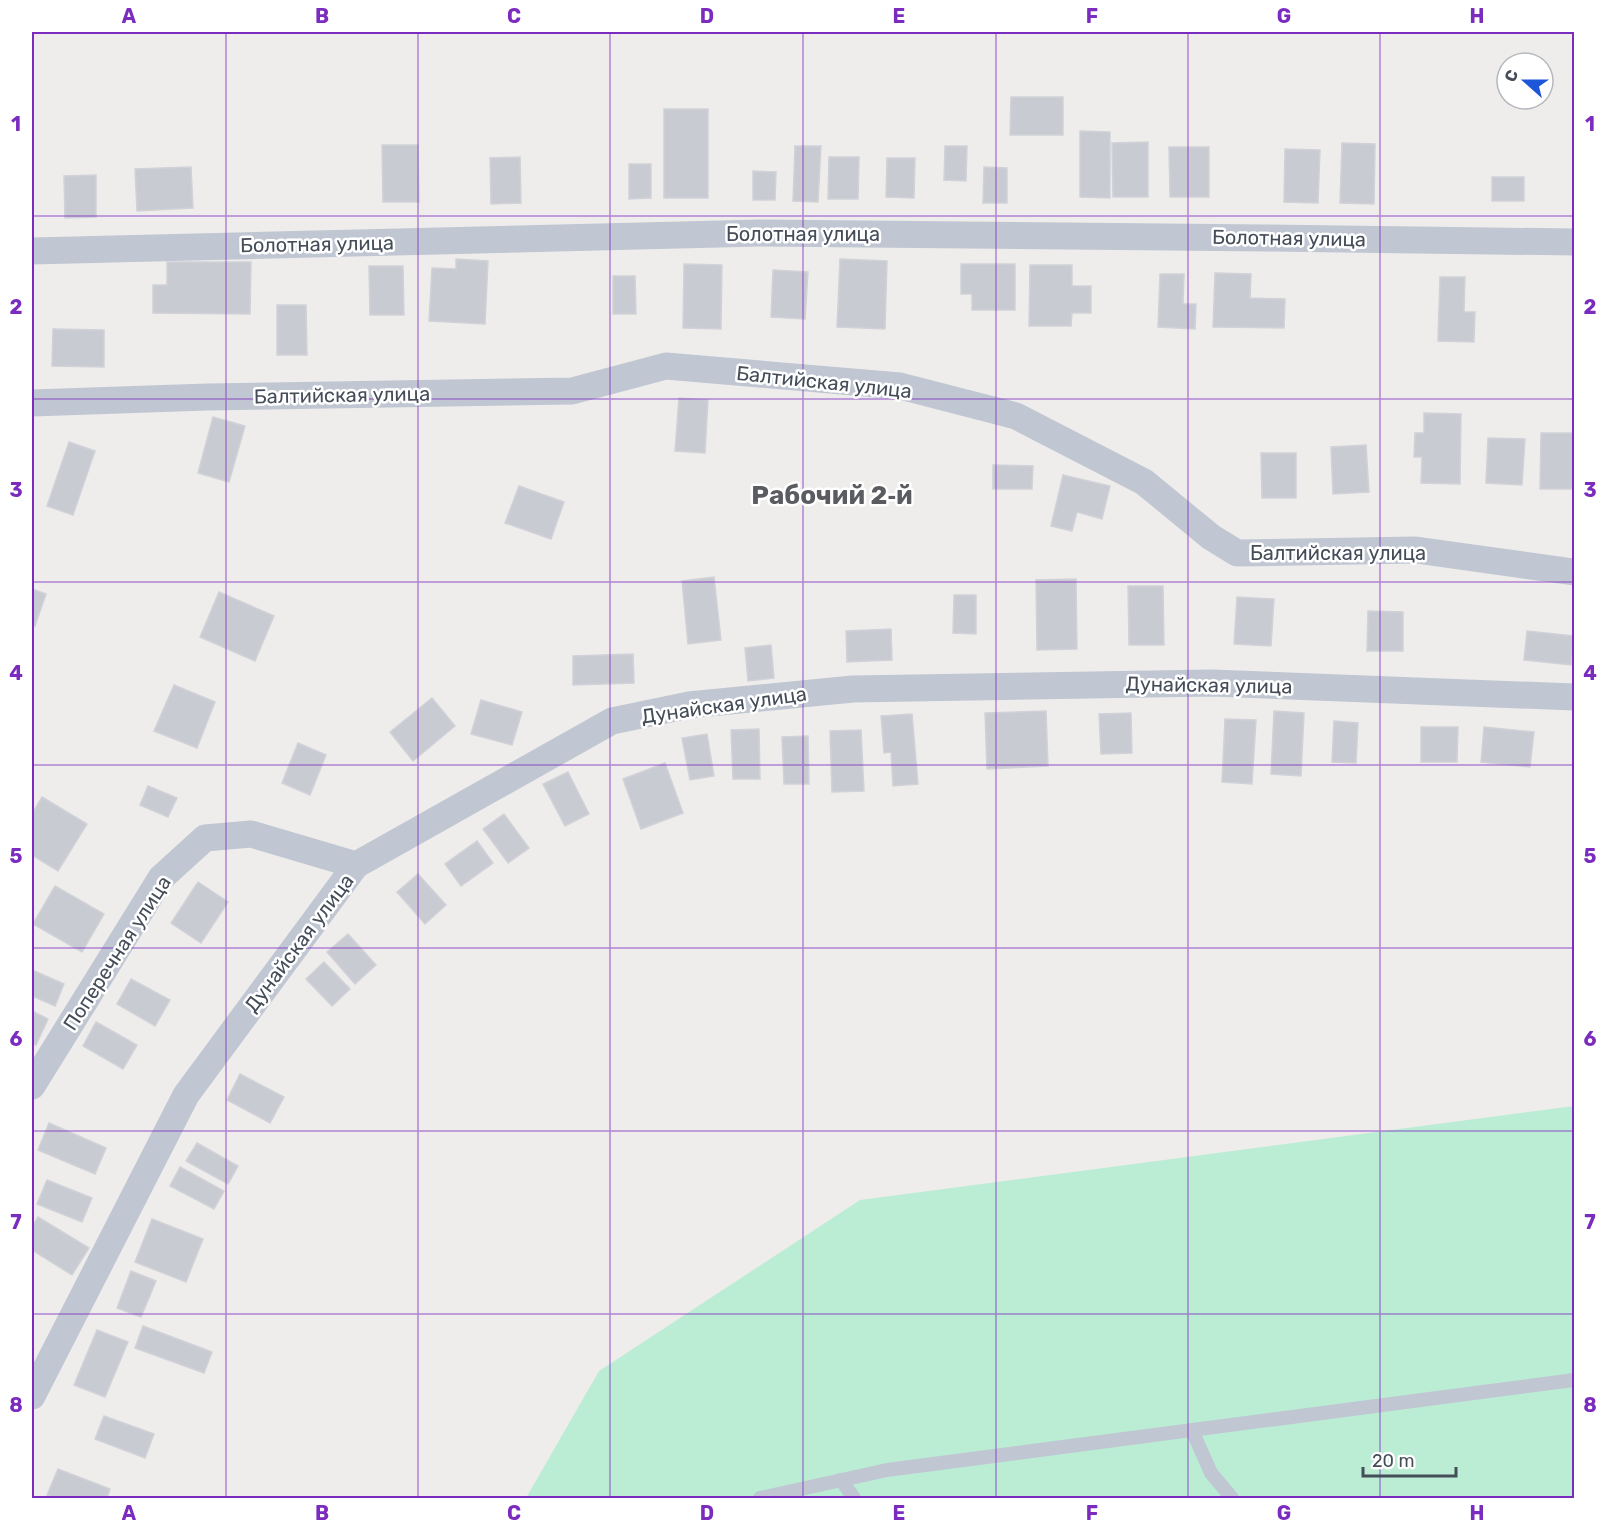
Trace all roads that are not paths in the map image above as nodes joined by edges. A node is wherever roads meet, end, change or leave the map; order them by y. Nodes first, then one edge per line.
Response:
1 (1575, 242) edge
2 (32, 251) edge
3 (32, 403) edge
4 (1575, 572) edge
5 (1575, 697) edge
6 (356, 865) junction
7 (32, 1086) edge
8 (1573, 1382) edge
9 (32, 1396) edge
10 (1192, 1430) junction
11 (842, 1480) junction
12 (760, 1498) edge
13 (854, 1498) edge
14 (1232, 1498) edge

1 - 2 street, Болотная улица
3 - 4 street, Балтийская улица
5 - 6 street, Дунайская улица
6 - 7 street, Поперечная улица
6 - 9 street, Дунайская улица
8 - 10 lane
10 - 11 lane
10 - 14 lane
11 - 12 lane
11 - 13 lane

